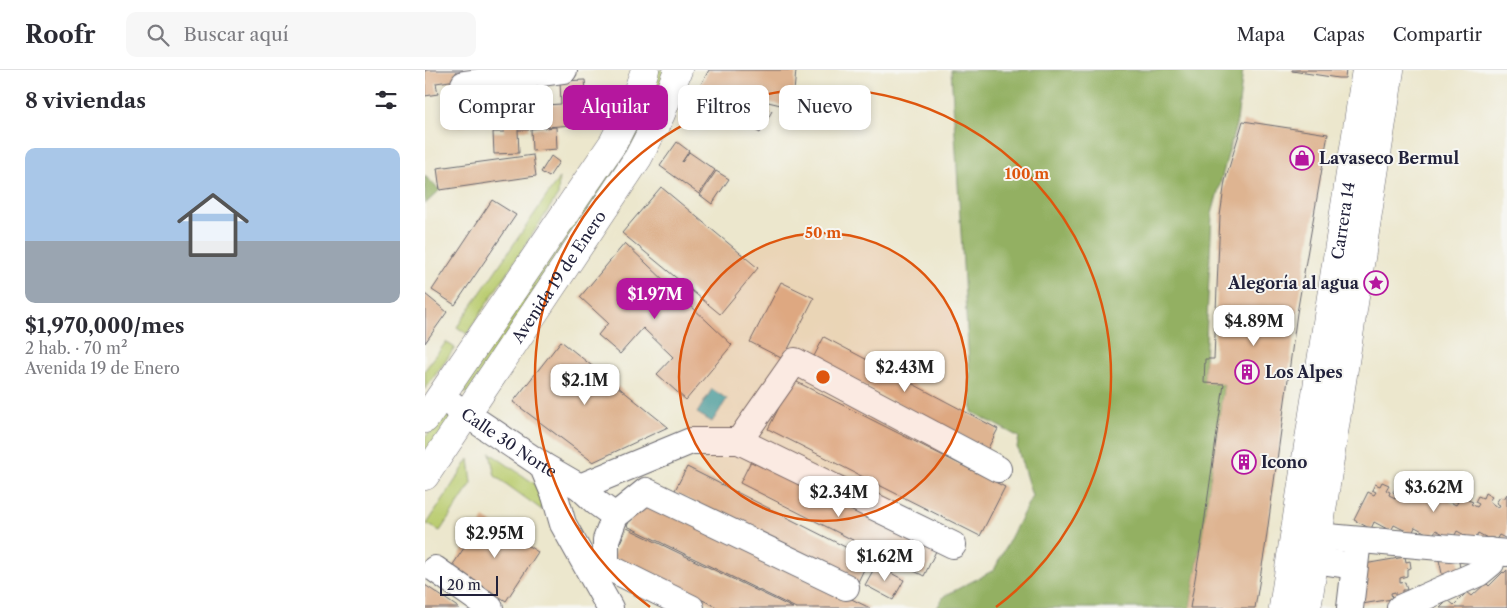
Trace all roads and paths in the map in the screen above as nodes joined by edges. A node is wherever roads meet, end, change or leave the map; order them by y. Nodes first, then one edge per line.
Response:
1 (564, 70) edge
2 (645, 70) edge
3 (678, 70) edge
4 (1366, 70) edge
5 (1390, 70) edge
6 (464, 84) dead end
7 (441, 397) junction
8 (467, 414) junction
9 (425, 419) edge
10 (739, 441) junction
11 (542, 465) junction
12 (997, 469) dead end
13 (425, 476) edge
14 (580, 487) junction
15 (615, 516) junction
16 (1359, 540) junction
17 (953, 545) dead end
18 (1316, 548) junction
19 (1498, 552) edge
20 (1354, 566) junction
21 (435, 569) dead end
22 (845, 588) dead end
23 (490, 608) edge
24 (609, 608) edge
25 (691, 608) edge
26 (1283, 608) edge
27 (1307, 608) edge
28 (1350, 608) edge
29 (1400, 608) edge

1 - 6 street
2 - 7 main road, Avenida 19 de Enero
3 - 8 main road, Avenida 19 de Enero
4 - 26 main road, Carrera 14
5 - 18 main road, Carrera 14
7 - 8 street, Calle 30 Norte
7 - 9 main road, Avenida 19 de Enero
8 - 11 street, Calle 30 Norte
8 - 13 main road, Avenida 19 de Enero
10 - 12 street
10 - 14 street
10 - 17 street
11 - 14 street, Calle 30 Norte
11 - 24 street
14 - 15 street, Calle 30 Norte
15 - 22 street
15 - 25 street
16 - 18 street
16 - 19 street
16 - 20 street
18 - 20 street
18 - 27 main road, Carrera 14
19 - 29 street
20 - 28 street
21 - 23 street

